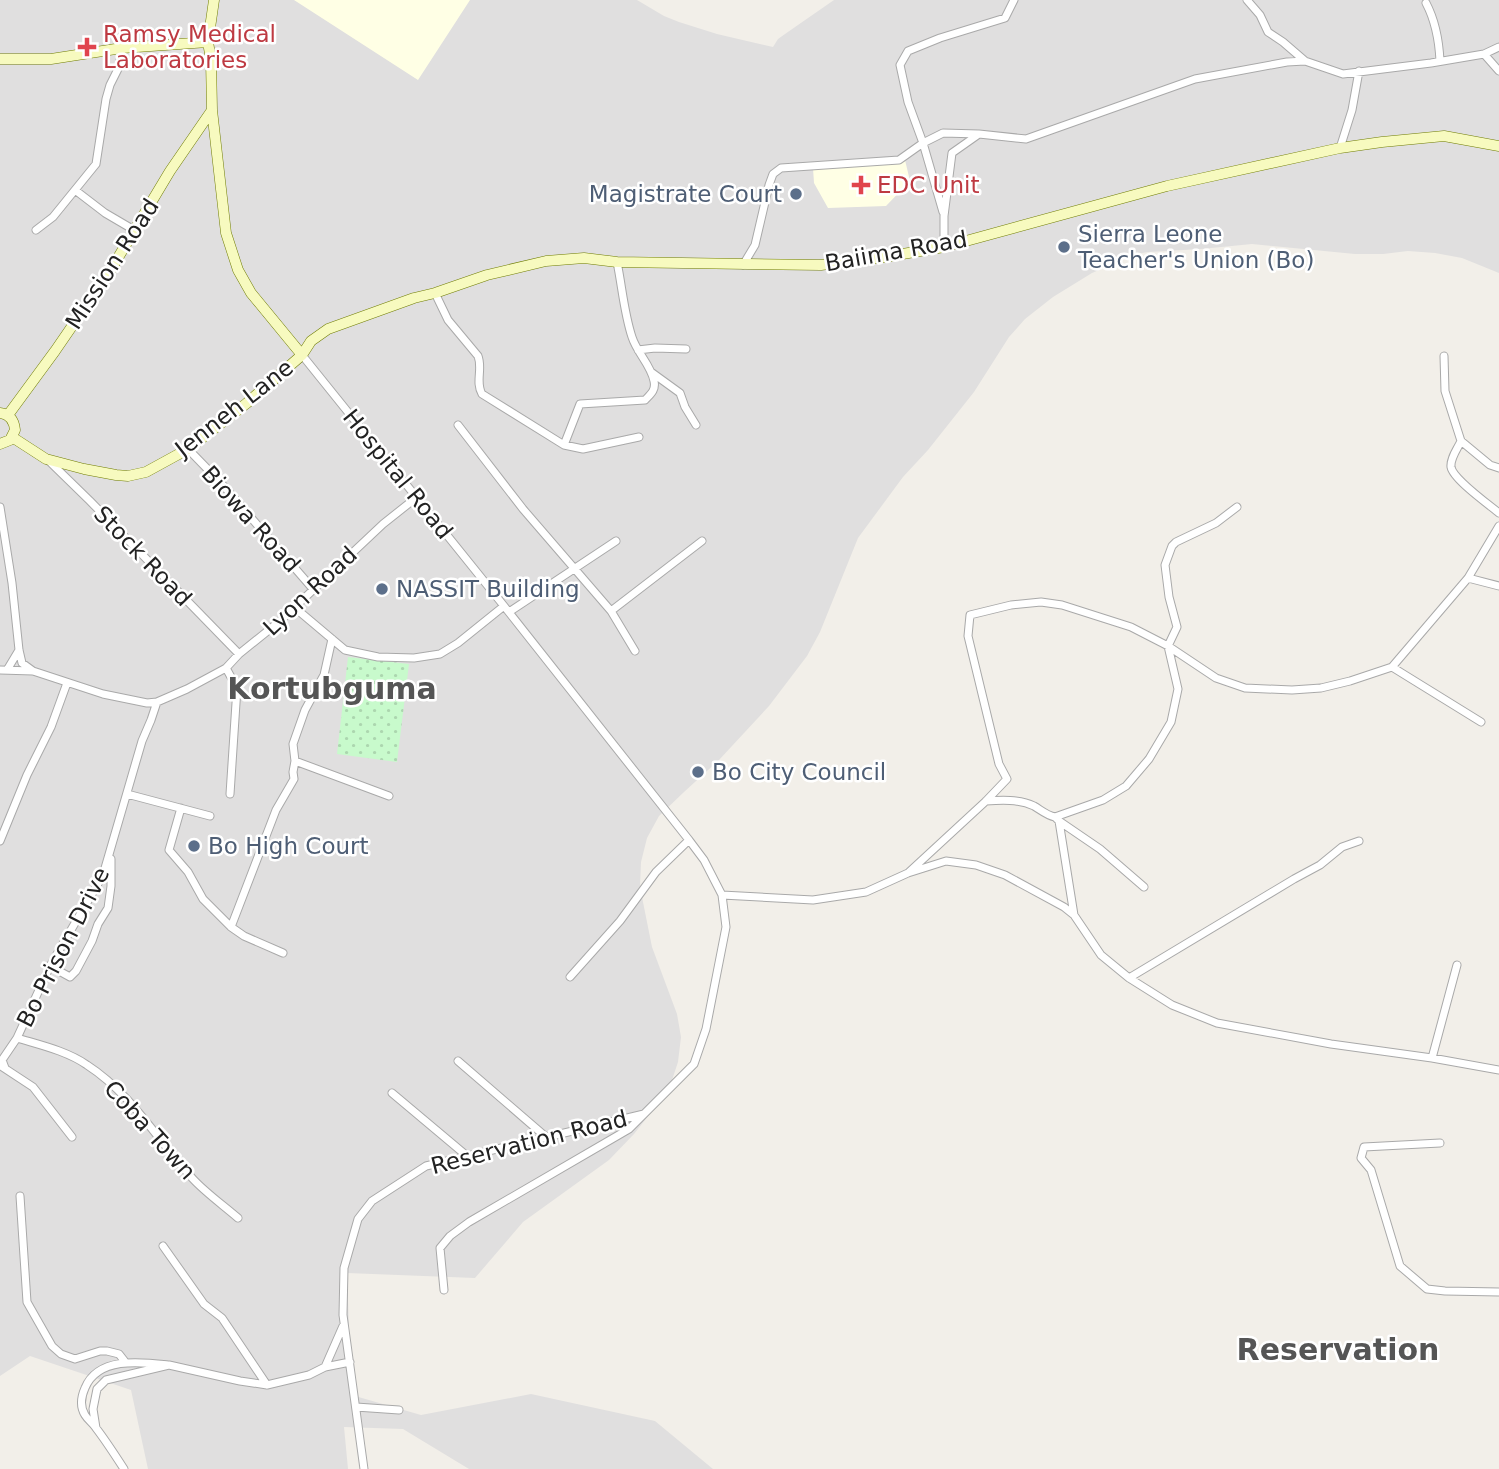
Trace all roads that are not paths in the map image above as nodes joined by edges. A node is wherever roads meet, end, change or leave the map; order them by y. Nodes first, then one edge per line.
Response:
1 (214, 0) edge
2 (1014, 0) edge
3 (1247, 0) edge
4 (1426, 3) dead end
5 (208, 42) junction
6 (1499, 47) edge
7 (122, 48) junction
8 (1484, 54) junction
9 (0, 59) edge
10 (1305, 61) junction
11 (1440, 61) junction
12 (1360, 71) junction
13 (1499, 71) edge
14 (212, 110) junction
15 (979, 134) junction
16 (923, 143) junction
17 (1499, 146) edge
18 (1340, 148) junction
19 (75, 190) junction
20 (944, 216) junction
21 (36, 230) dead end
22 (134, 230) junction
23 (943, 247) junction
24 (617, 261) junction
25 (743, 265) junction
26 (435, 293) junction
27 (686, 349) dead end
28 (638, 351) junction
29 (302, 355) junction
30 (1444, 356) dead end
31 (651, 372) junction
32 (2, 413) edge
33 (458, 425) dead end
34 (696, 425) dead end
35 (12, 437) junction
36 (639, 437) dead end
37 (1461, 441) junction
38 (0, 445) edge
39 (564, 445) junction
40 (188, 449) junction
41 (46, 458) junction
42 (1499, 468) edge
43 (417, 497) junction
44 (0, 507) edge
45 (1237, 507) dead end
46 (1499, 513) edge
47 (1499, 526) edge
48 (616, 541) dead end
49 (702, 541) dead end
50 (575, 568) junction
51 (1468, 578) junction
52 (1499, 586) edge
53 (313, 589) junction
54 (294, 607) junction
55 (506, 609) junction
56 (611, 611) junction
57 (332, 639) junction
58 (1168, 646) junction
59 (19, 650) junction
60 (635, 651) dead end
61 (239, 654) junction
62 (1392, 667) junction
63 (226, 668) junction
64 (3, 670) edge
65 (33, 671) junction
66 (67, 683) junction
67 (157, 702) junction
68 (1481, 722) dead end
69 (295, 761) junction
70 (127, 794) junction
71 (230, 794) dead end
72 (389, 796) dead end
73 (986, 800) junction
74 (181, 808) junction
75 (210, 816) dead end
76 (1057, 819) junction
77 (689, 840) junction
78 (0, 841) edge
79 (1359, 841) dead end
80 (111, 848) junction
81 (908, 873) junction
82 (1144, 887) dead end
83 (722, 895) junction
84 (1074, 915) junction
85 (231, 927) junction
86 (283, 953) dead end
87 (1457, 965) dead end
88 (50, 966) junction
89 (570, 977) dead end
90 (1129, 978) junction
91 (17, 1038) junction
92 (1432, 1058) junction
93 (458, 1062) dead end
94 (2, 1067) edge
95 (1499, 1070) edge
96 (392, 1093) dead end
97 (644, 1114) junction
98 (72, 1137) dead end
99 (546, 1137) junction
100 (1440, 1143) dead end
101 (467, 1156) junction
102 (20, 1196) dead end
103 (238, 1218) dead end
104 (163, 1246) dead end
105 (444, 1290) dead end
106 (1499, 1292) edge
107 (344, 1324) junction
108 (350, 1362) junction
109 (126, 1363) junction
110 (169, 1365) junction
111 (325, 1367) junction
112 (267, 1384) junction
113 (356, 1407) junction
114 (399, 1410) dead end
115 (96, 1428) junction
116 (124, 1469) edge
117 (364, 1469) edge

1 - 5 street, Hospital Road
2 - 16 street
3 - 10 street
4 - 11 street
5 - 7 street
5 - 14 street, Hospital Road
6 - 8 street
7 - 9 street
7 - 19 street
8 - 11 street
8 - 13 street
10 - 12 street
10 - 15 street
11 - 12 street
12 - 18 street
14 - 22 street, Mission Road
14 - 29 street, Hospital Road
15 - 16 street
15 - 20 street
16 - 20 street
16 - 25 street
17 - 18 street, Baiima Road
18 - 23 street, Baiima Road
19 - 21 street
19 - 22 street
20 - 23 street
22 - 32 street, Mission Road
23 - 25 street, Baiima Road
24 - 25 street, Baiima Road
24 - 26 street, Baiima Road
24 - 28 street
26 - 29 street, Baiima Road
26 - 39 street
27 - 28 street
28 - 31 street
29 - 40 street, Jenneh Lane
29 - 43 street, Hospital Road
30 - 37 street
31 - 34 street
31 - 39 street
32 - 35 street
33 - 50 street
35 - 38 street
35 - 41 street
36 - 39 street
37 - 42 street
37 - 46 street
40 - 41 street, Jenneh Lane
40 - 53 street, Biowa Road
41 - 61 street, Stock Road
43 - 53 street, Lyon Road
43 - 55 street, Hospital Road
44 - 59 street
45 - 58 street
47 - 51 street
48 - 50 street
49 - 56 street
50 - 55 street
50 - 56 street
51 - 52 street
51 - 62 street
53 - 54 street, Lyon Road
54 - 57 street
54 - 61 street, Lyon Road
55 - 57 street
55 - 77 street, Hospital Road
56 - 60 street
57 - 69 street
58 - 62 street
58 - 73 street
58 - 76 street
59 - 64 street
59 - 65 street
61 - 63 street, Lyon Road
62 - 68 street
63 - 67 street, Lyon Road
63 - 71 street
64 - 65 street
65 - 66 street
66 - 67 street
66 - 78 street
67 - 70 street, Bo Prison Drive
69 - 72 street
69 - 85 street
70 - 74 street
70 - 80 street, Bo Prison Drive
73 - 76 street
73 - 81 street
74 - 75 street
74 - 85 street
76 - 82 street
76 - 84 street
77 - 83 street, Hospital Road
77 - 89 street
79 - 90 street
80 - 88 street, Bo Prison Drive
80 - 88 street
81 - 83 street
81 - 84 street
83 - 97 street, Reservation Road
84 - 90 street
85 - 86 street
87 - 92 street
88 - 91 street, Bo Prison Drive
90 - 92 street
91 - 94 street, Bo Prison Drive
91 - 103 street, Coba Town
92 - 95 street
93 - 99 street
94 - 98 street
96 - 101 street
97 - 99 street, Reservation Road
97 - 105 street
99 - 101 street, Reservation Road
100 - 106 street
101 - 107 street, Reservation Road
102 - 109 street
104 - 112 street
107 - 108 street, Reservation Road
107 - 111 street
108 - 111 street
108 - 113 street, Reservation Road
109 - 110 street
109 - 115 street
110 - 112 street
110 - 115 street
111 - 112 street
113 - 114 street
113 - 117 street, Reservation Road
115 - 116 street

